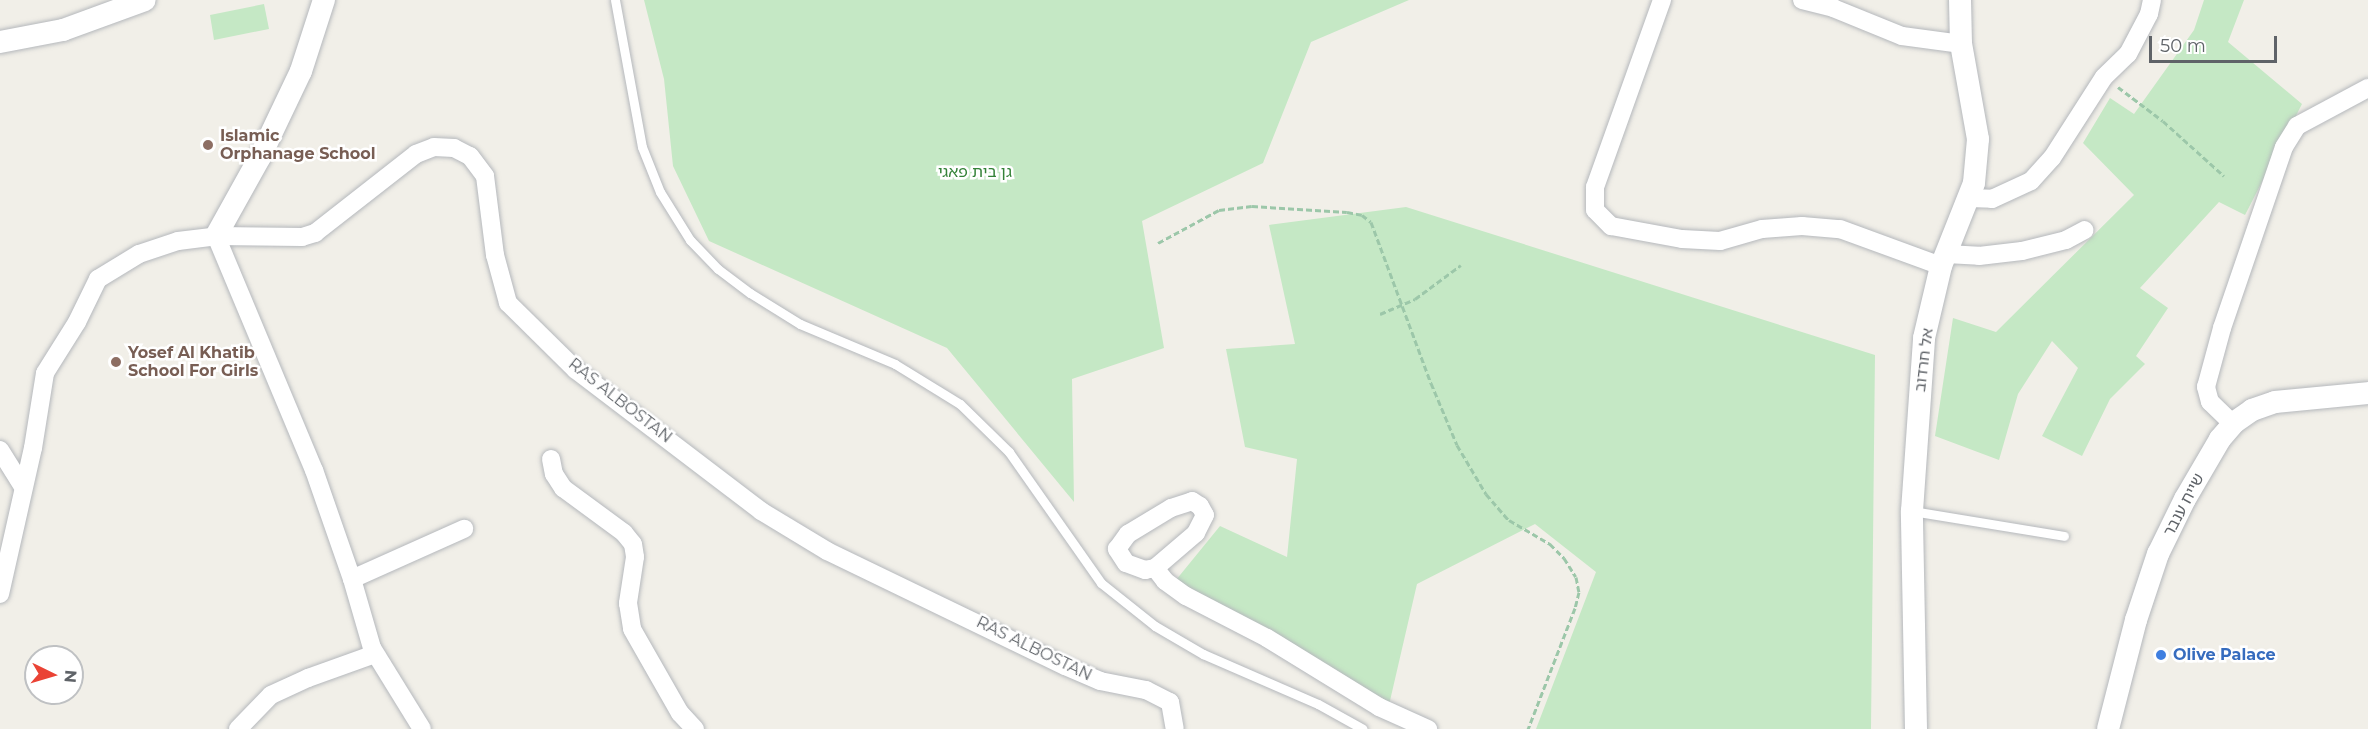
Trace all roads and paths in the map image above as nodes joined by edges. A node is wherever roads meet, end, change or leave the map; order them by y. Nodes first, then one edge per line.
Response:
1 (145, 0) edge
2 (324, 0) edge
3 (615, 0) edge
4 (1662, 0) edge
5 (1802, 0) edge
6 (1960, 0) edge
7 (2152, 0) edge
8 (0, 42) edge
9 (1961, 44) junction
10 (2104, 77) junction
11 (2368, 88) edge
12 (2224, 176) dead end
13 (1969, 198) junction
14 (2085, 230) dead end
15 (216, 236) junction
16 (1158, 243) dead end
17 (1944, 260) junction
18 (1461, 265) dead end
19 (1403, 304) junction
20 (1380, 314) dead end
21 (2368, 393) edge
22 (2233, 424) junction
23 (0, 450) edge
24 (551, 459) dead end
25 (23, 487) junction
26 (1912, 511) junction
27 (464, 529) dead end
28 (2064, 536) dead end
29 (1155, 568) junction
30 (352, 579) junction
31 (0, 594) edge
32 (375, 654) junction
33 (1418, 727) edge
34 (238, 729) edge
35 (422, 729) edge
36 (695, 729) edge
37 (1175, 729) edge
38 (1363, 729) edge
39 (1528, 729) edge
40 (1916, 729) edge
41 (2108, 729) edge

1 - 8 street
2 - 15 street
3 - 38 lane
4 - 17 street
5 - 9 street
6 - 9 street, אל חרדוב
7 - 10 street
9 - 13 street, אל חרדוב
10 - 12 path
10 - 13 street
11 - 22 street
13 - 17 street, אל חרדוב
14 - 17 street
15 - 25 street, RAS ALBOSTAN
15 - 30 street
15 - 37 street, RAS ALBOSTAN
16 - 19 path
17 - 26 street, אל חרדוב
18 - 19 path
19 - 20 path
19 - 39 path
21 - 22 street, שייח ענבר
22 - 41 street, שייח ענבר
23 - 25 street
24 - 36 street
25 - 31 street, RAS ALBOSTAN
26 - 28 lane
26 - 40 street, אל חרדוב
27 - 30 street
29 - 29 street
29 - 33 street
30 - 32 street
32 - 34 street
32 - 35 street

